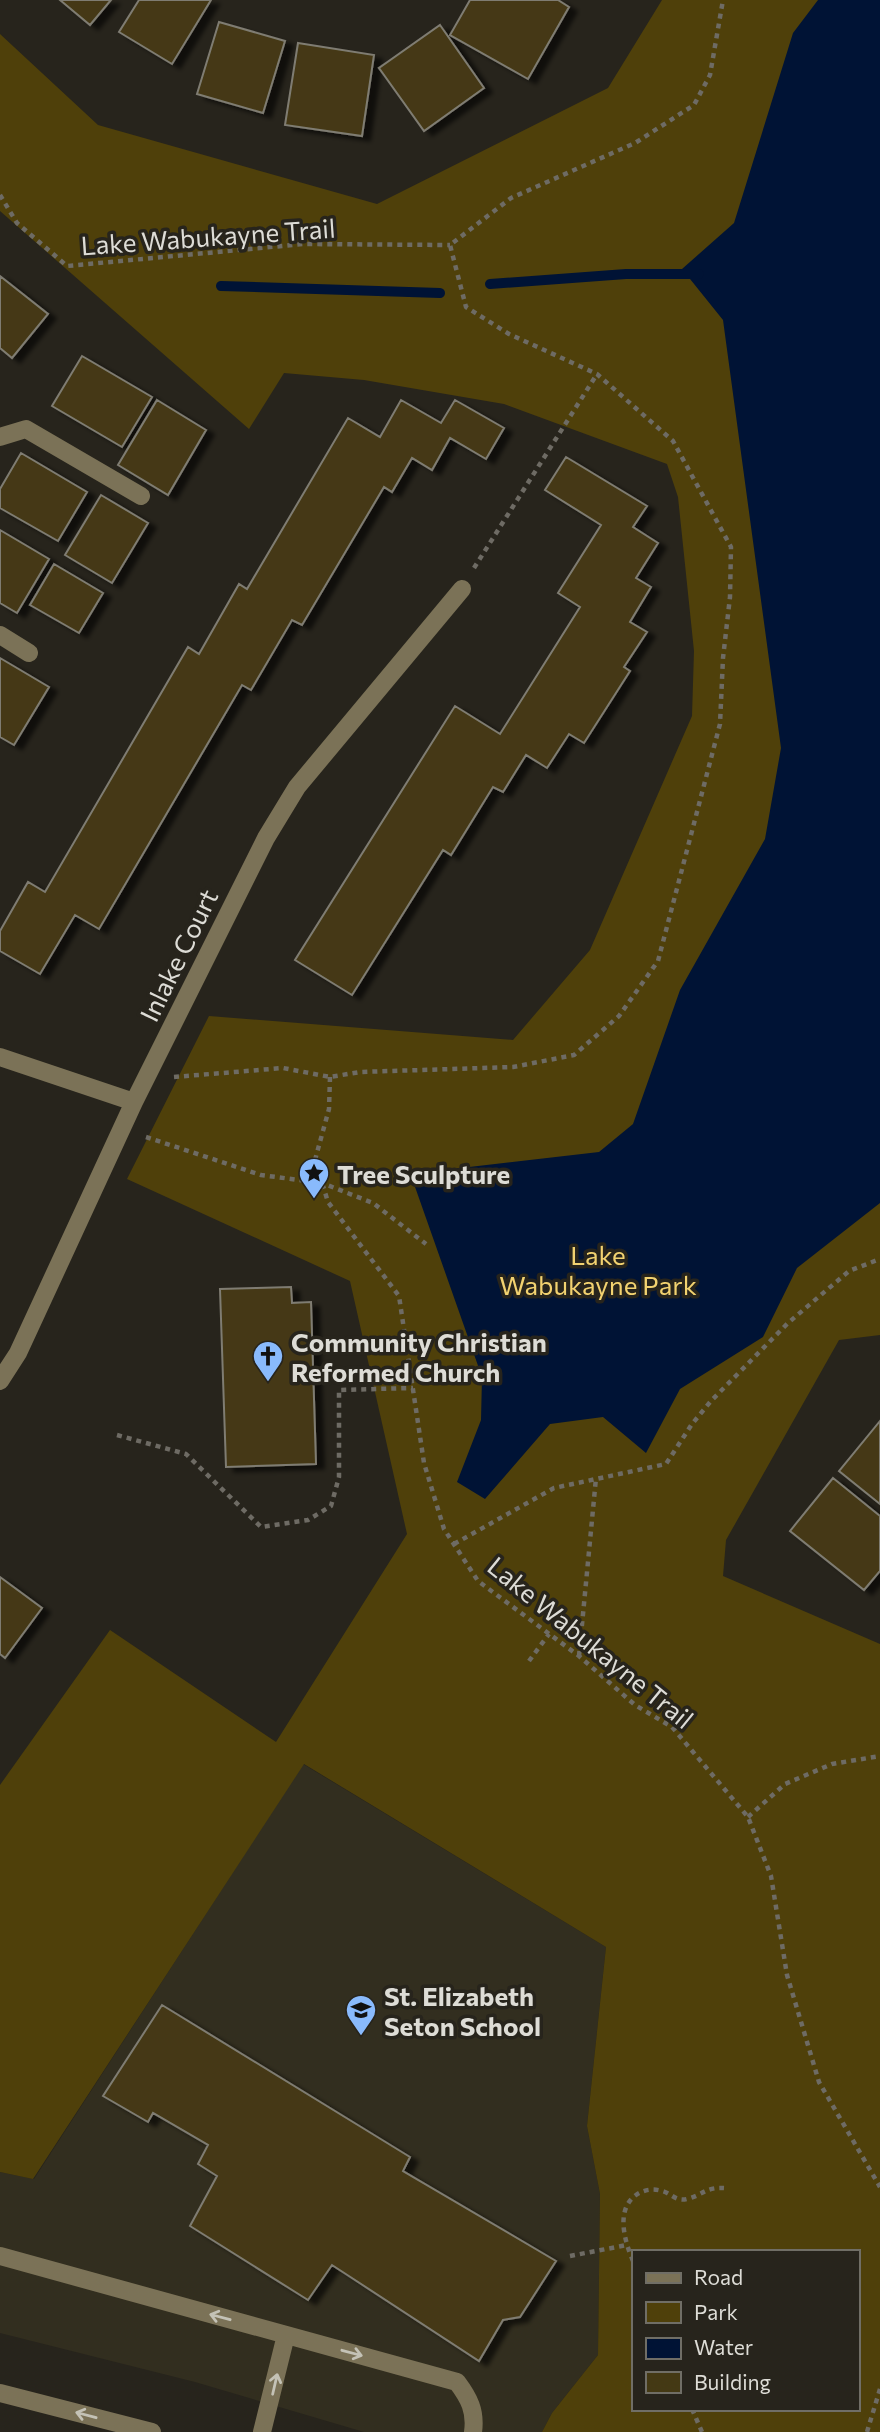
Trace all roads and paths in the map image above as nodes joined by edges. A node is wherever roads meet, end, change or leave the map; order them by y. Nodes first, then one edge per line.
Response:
1 (723, 0) edge
2 (0, 195) edge
3 (450, 245) junction
4 (597, 374) junction
5 (0, 437) edge
6 (141, 496) dead end
7 (462, 589) joint
8 (0, 635) edge
9 (29, 653) dead end
10 (0, 1057) edge
11 (330, 1077) junction
12 (145, 1080) junction
13 (134, 1102) junction
14 (122, 1129) junction
15 (322, 1183) junction
16 (426, 1244) dead end
17 (880, 1259) edge
18 (0, 1381) edge
19 (413, 1388) junction
20 (117, 1435) dead end
21 (596, 1478) junction
22 (454, 1545) junction
23 (549, 1634) junction
24 (579, 1656) junction
25 (529, 1661) dead end
26 (880, 1756) edge
27 (748, 1817) junction
28 (880, 2187) edge
29 (723, 2189) dead end
30 (627, 2245) junction
31 (0, 2256) edge
32 (570, 2256) dead end
33 (632, 2258) edge
34 (286, 2335) junction
35 (880, 2389) edge
36 (0, 2393) edge
37 (693, 2411) edge
38 (152, 2432) edge
39 (262, 2432) edge
40 (473, 2432) edge
41 (702, 2432) edge
42 (867, 2432) edge

1 - 3 path
2 - 3 path, Lake Wabukayne Trail
3 - 4 path
4 - 7 path
4 - 11 path
5 - 6 street
7 - 12 street, Inlake Court
8 - 9 street
10 - 13 street
11 - 12 path
11 - 15 path, Lake Wabukayne Trail
12 - 13 street, Inlake Court
13 - 14 street, Inlake Court
14 - 15 path
14 - 18 street, Inlake Court
15 - 16 path
15 - 19 path, Lake Wabukayne Trail
17 - 21 path, Lake Wabukayne Trail
19 - 20 path
19 - 22 path, Lake Wabukayne Trail
21 - 22 path, Lake Wabukayne Trail
21 - 24 path
22 - 23 path, Lake Wabukayne Trail
23 - 24 path, Lake Wabukayne Trail
23 - 25 path
24 - 27 path, Lake Wabukayne Trail
26 - 27 path
27 - 28 path, Lake Wabukayne Trail
29 - 30 path
30 - 32 path
30 - 33 path
34 -> 31 street
39 -> 34 street
34 -> 40 street
35 - 42 path
38 -> 36 street
37 - 41 path

